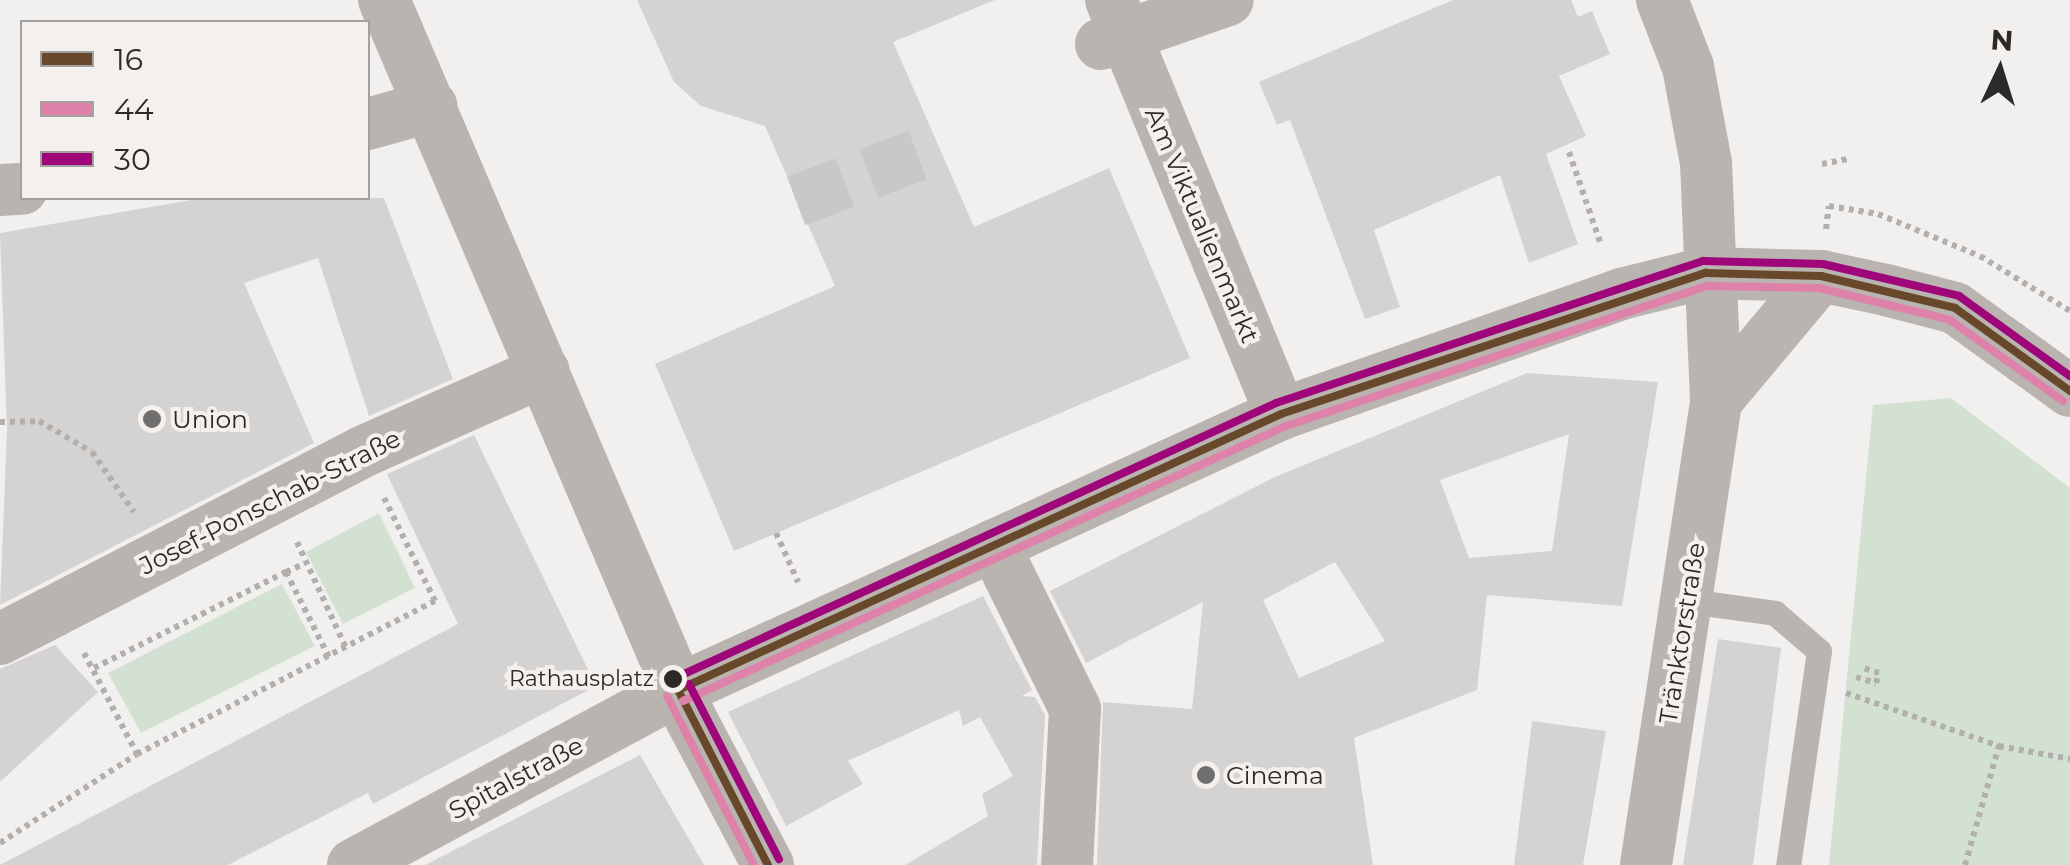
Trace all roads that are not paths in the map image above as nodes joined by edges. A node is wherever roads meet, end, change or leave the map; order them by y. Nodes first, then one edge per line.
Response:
1 (384, 0) edge
2 (1228, 0) edge
3 (1662, 0) edge
4 (1120, 27) edge
5 (432, 106) junction
6 (370, 123) edge
7 (1706, 273) junction
8 (1821, 276) junction
9 (544, 372) junction
10 (2070, 392) edge
11 (1716, 401) junction
12 (1281, 414) junction
13 (994, 546) junction
14 (1690, 600) junction
15 (0, 639) edge
16 (678, 690) junction
17 (353, 865) edge
18 (768, 865) edge
19 (1068, 865) edge
20 (1646, 865) edge
21 (1788, 865) edge

1 - 5 street
2 - 4 street
3 - 7 street, Tränktorstraße
4 - 12 street, Am Viktualienmarkt
5 - 6 street
5 - 9 street
7 - 8 street, Spitalstraße
7 - 11 street, Tränktorstraße
7 - 12 street, Spitalstraße
8 - 10 street, Spitalstraße
8 - 11 street
9 - 15 street, Josef-Ponschab-Straße
9 - 16 street
11 - 14 street, Tränktorstraße
12 - 13 street, Spitalstraße
13 - 16 street, Spitalstraße
13 - 19 street
14 - 20 street, Tränktorstraße
14 - 21 lane
16 - 17 street, Spitalstraße
16 - 18 street

